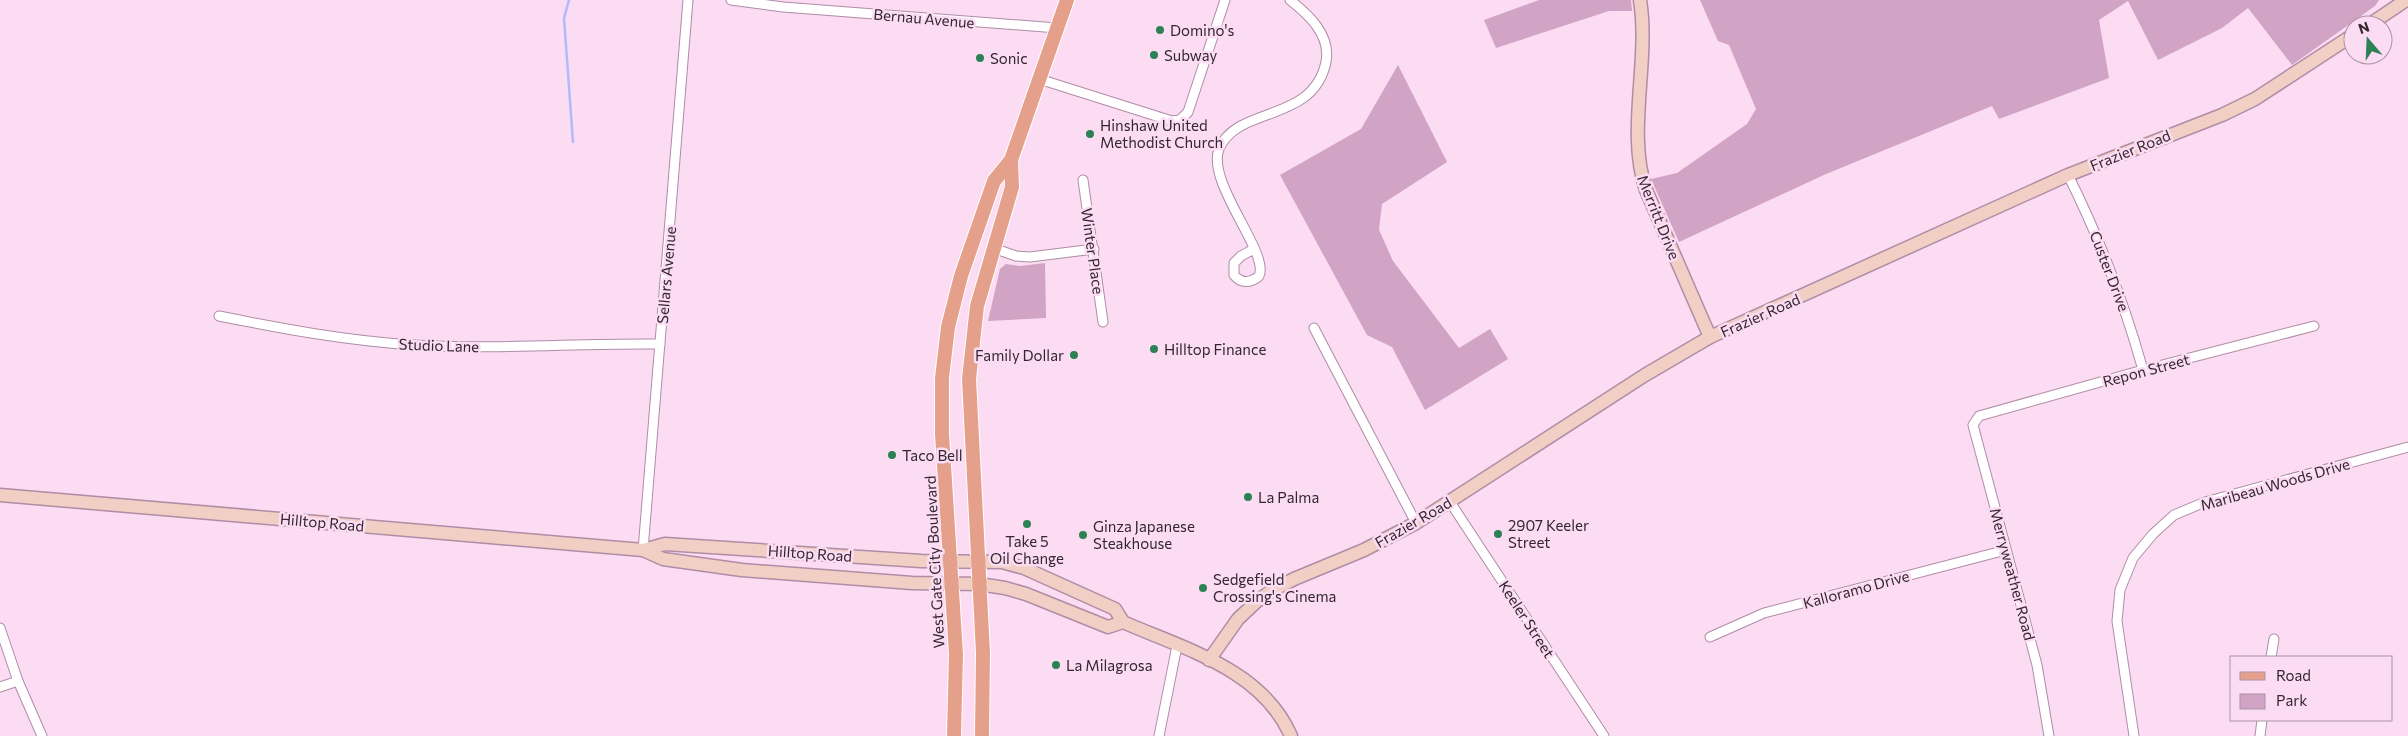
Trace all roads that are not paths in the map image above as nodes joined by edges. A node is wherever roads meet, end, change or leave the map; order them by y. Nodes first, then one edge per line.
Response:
1 (688, 0) edge
2 (731, 0) edge
3 (1067, 0) edge
4 (1226, 0) edge
5 (1290, 0) edge
6 (1640, 0) edge
7 (2406, 0) edge
8 (2384, 15) edge
9 (1057, 28) junction
10 (2343, 42) edge
11 (1039, 79) junction
12 (1011, 160) junction
13 (2068, 175) junction
14 (1083, 180) dead end
15 (993, 248) junction
16 (1094, 249) junction
17 (1254, 249) dead end
18 (219, 316) dead end
19 (1103, 322) dead end
20 (2314, 326) dead end
21 (1314, 328) dead end
22 (1710, 337) junction
23 (660, 344) junction
24 (2143, 370) junction
25 (1979, 416) joint
26 (2408, 448) edge
27 (0, 494) edge
28 (1450, 502) junction
29 (1416, 523) junction
30 (643, 550) junction
31 (2006, 550) junction
32 (950, 561) junction
33 (978, 561) junction
34 (952, 584) junction
35 (979, 584) junction
36 (1123, 622) junction
37 (0, 628) edge
38 (1710, 637) dead end
39 (2274, 639) dead end
40 (1177, 646) junction
41 (2271, 656) edge
42 (1209, 660) junction
43 (18, 681) junction
44 (0, 687) edge
45 (2262, 721) edge
46 (42, 736) edge
47 (954, 736) edge
48 (982, 736) edge
49 (1159, 736) edge
50 (1291, 736) edge
51 (1604, 736) edge
52 (2049, 736) edge
53 (2134, 736) edge
54 (2260, 736) edge

1 - 23 street, Sellars Avenue
2 - 9 street, Bernau Avenue
3 - 9 main road, West Gate City Boulevard
4 - 11 street
5 - 17 street
6 - 22 main road, Merritt Drive
7 - 8 main road
9 - 11 main road, West Gate City Boulevard
10 - 13 main road, Frazier Road
11 - 12 main road, West Gate City Boulevard
12 - 15 main road, West Gate City Boulevard
12 - 32 main road, West Gate City Boulevard
13 - 22 main road, Frazier Road
13 - 24 street, Custer Drive
14 - 16 street, Winter Place
15 - 16 street
15 - 33 main road, West Gate City Boulevard
16 - 19 street, Winter Place
18 - 23 street, Studio Lane
20 - 24 street, Repon Street
21 - 29 street
22 - 28 main road, Frazier Road
23 - 30 street, Sellars Avenue
24 - 25 street, Repon Street
25 - 31 street, Merryweather Road
26 - 53 street, Maribeau Woods Drive
27 - 30 main road, Hilltop Road
28 - 29 main road, Frazier Road
28 - 51 street, Keeler Street
29 - 42 main road, Frazier Road
30 - 32 main road, Hilltop Road
30 - 34 main road, Hilltop Road
31 - 38 street, Kalloramo Drive
31 - 52 street, Merryweather Road
32 - 33 main road, Hilltop Road
32 - 34 main road, West Gate City Boulevard
33 - 35 main road, West Gate City Boulevard
33 - 36 main road, Hilltop Road
34 - 35 main road, Hilltop Road
34 - 47 main road, West Gate City Boulevard
35 - 36 main road, Hilltop Road
35 - 48 main road, West Gate City Boulevard
36 - 40 main road
37 - 43 street
39 - 41 street
40 - 42 main road
40 - 49 street
42 - 50 main road
43 - 44 street
43 - 46 street
45 - 54 street

